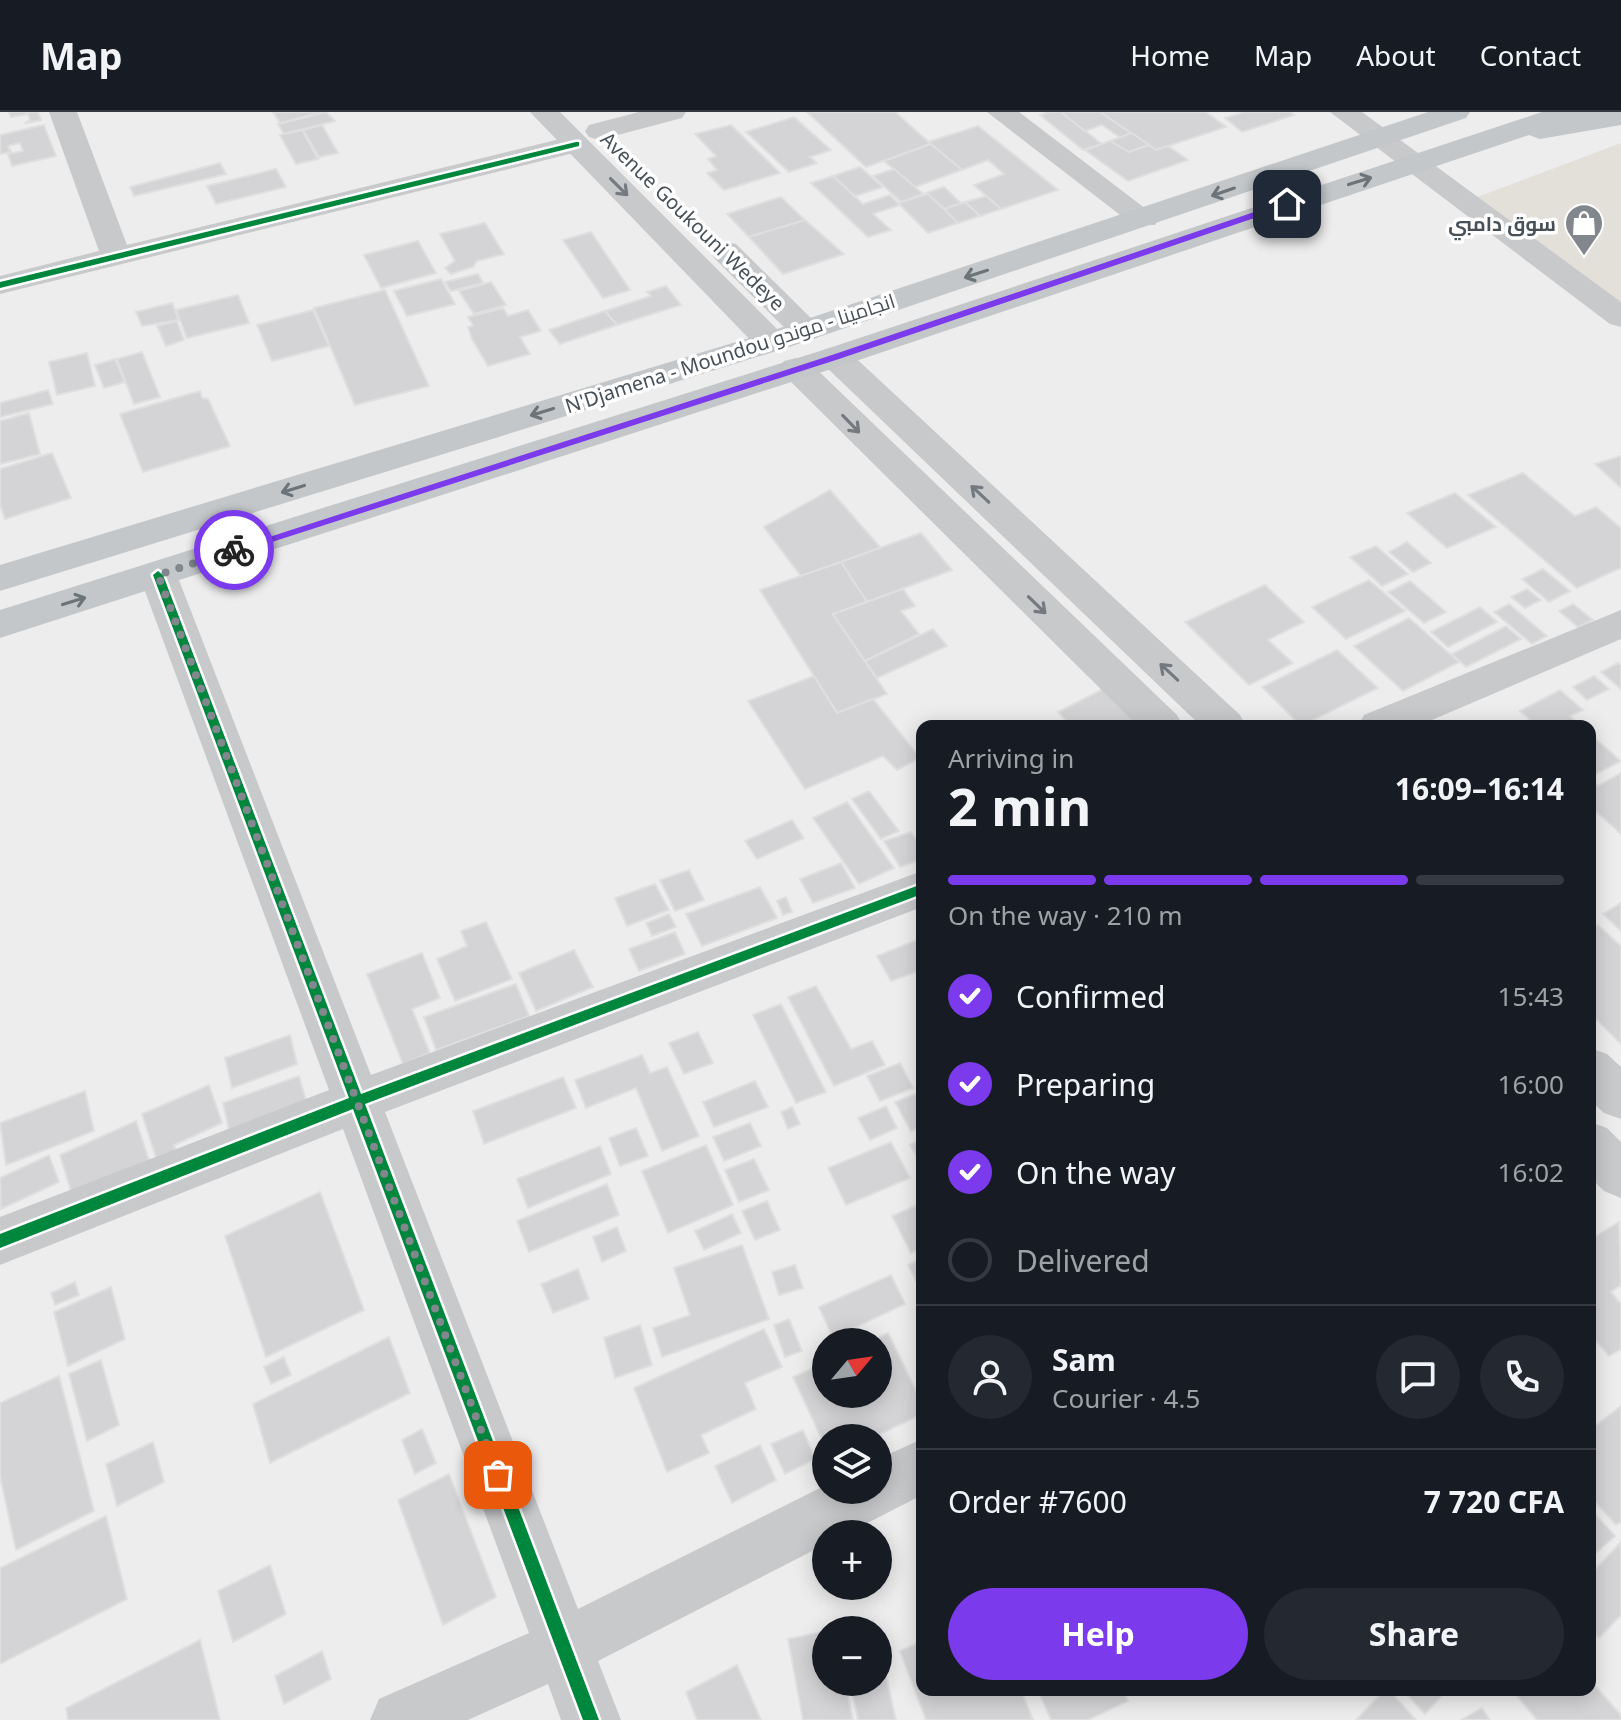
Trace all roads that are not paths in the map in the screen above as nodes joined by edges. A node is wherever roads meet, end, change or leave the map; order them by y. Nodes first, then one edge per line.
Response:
1 (63, 112) edge
2 (544, 112) edge
3 (672, 112) edge
4 (1001, 112) edge
5 (1344, 112) edge
6 (1570, 112) edge
7 (1442, 115) edge
8 (1621, 117) edge
9 (585, 129) edge
10 (1494, 138) junction
11 (1376, 139) junction
12 (1414, 164) junction
13 (663, 192) dead end
14 (1144, 219) junction
15 (706, 232) dead end
16 (116, 256) junction
17 (0, 285) edge
18 (1621, 317) edge
19 (806, 331) junction
20 (771, 342) junction
21 (835, 357) junction
22 (796, 368) junction
23 (158, 575) junction
24 (0, 578) edge
25 (0, 624) edge
26 (1621, 624) edge
27 (1157, 720) edge
28 (1220, 720) edge
29 (1392, 720) edge
30 (916, 891) edge
31 (1596, 1075) edge
32 (1621, 1098) edge
33 (355, 1102) junction
34 (1596, 1150) edge
35 (1621, 1175) edge
36 (0, 1241) edge
37 (916, 1469) edge
38 (892, 1481) edge
39 (846, 1504) edge
40 (564, 1647) junction
41 (400, 1720) edge
42 (591, 1720) edge

1 - 16 street
2 - 9 street, Avenue Goukouni Wedeye
3 - 9 street
4 - 14 street
5 - 11 street
6 - 10 main road
7 - 11 main road, N'Djamena - Moundou انجامينا - موندو
8 - 10 main road
9 - 13 street, Avenue Goukouni Wedeye
9 - 16 street
9 -> 20 street, Avenue Goukouni Wedeye
10 - 12 main road
11 - 12 street
11 -> 14 main road, N'Djamena - Moundou انجامينا - موندو
12 - 18 street
21 -> 12 main road
14 -> 19 main road, N'Djamena - Moundou انجامينا - موندو
15 - 19 street, Avenue Goukouni Wedeye
16 - 17 street
19 - 20 main road, N'Djamena - Moundou انجامينا - موندو
20 -> 24 main road, N'Djamena - Moundou انجامينا - موندو
21 - 22 main road
28 -> 21 street
22 - 23 main road
22 -> 27 street
25 -> 23 main road
23 - 33 street
26 - 29 street
30 - 33 street
31 - 32 street
33 - 36 street
33 - 40 street
34 - 35 street
37 - 38 street
39 - 40 street
40 - 41 street
40 - 42 street

